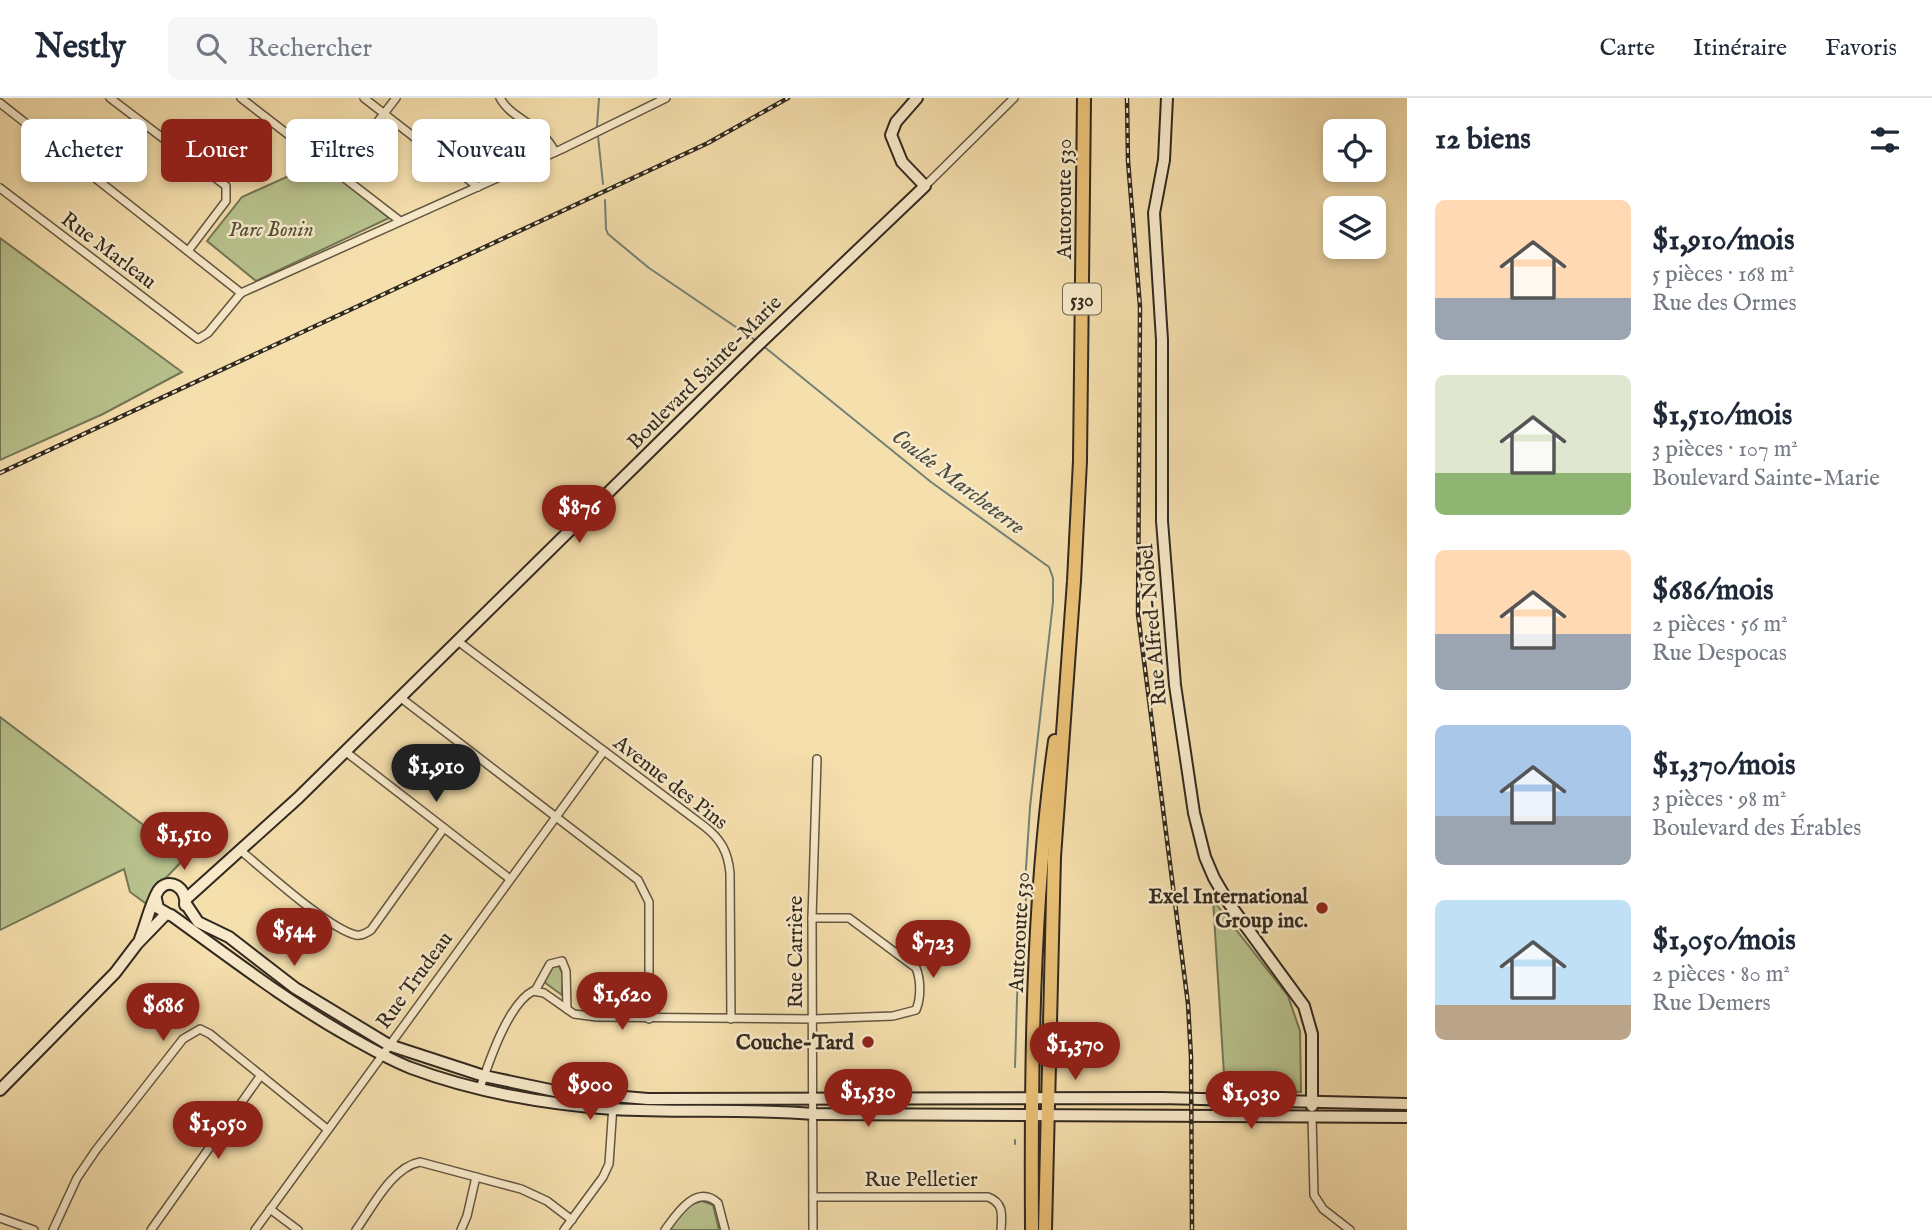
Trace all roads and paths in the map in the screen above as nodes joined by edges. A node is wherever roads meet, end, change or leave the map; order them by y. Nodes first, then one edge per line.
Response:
1 (110, 98) edge
2 (241, 98) edge
3 (365, 98) edge
4 (396, 98) edge
5 (500, 98) edge
6 (666, 98) edge
7 (917, 98) edge
8 (1014, 98) edge
9 (1084, 98) edge
10 (1167, 98) edge
11 (0, 103) edge
12 (384, 113) junction
13 (379, 119) edge
14 (286, 133) edge
15 (559, 151) junction
16 (350, 182) edge
17 (925, 186) junction
18 (478, 187) junction
19 (0, 188) edge
20 (400, 221) junction
21 (188, 251) junction
22 (241, 293) junction
23 (1070, 637) junction
24 (459, 642) junction
25 (401, 698) junction
26 (604, 751) junction
27 (346, 752) junction
28 (817, 759) dead end
29 (556, 816) junction
30 (444, 828) junction
31 (240, 850) junction
32 (209, 877) junction
33 (510, 879) junction
34 (179, 886) junction
35 (156, 898) junction
36 (186, 901) junction
37 (169, 915) junction
38 (812, 918) junction
39 (137, 944) junction
40 (535, 991) junction
41 (567, 1009) junction
42 (731, 1018) junction
43 (649, 1019) junction
44 (813, 1019) junction
45 (389, 1045) junction
46 (382, 1055) junction
47 (261, 1075) junction
48 (484, 1076) junction
49 (480, 1088) junction
50 (0, 1090) edge
51 (614, 1096) junction
52 (1033, 1098) junction
53 (1047, 1098) junction
54 (814, 1099) junction
55 (1312, 1102) junction
56 (1407, 1104) edge
57 (613, 1109) junction
58 (1032, 1113) junction
59 (814, 1114) junction
60 (1046, 1114) junction
61 (1312, 1116) junction
62 (1407, 1117) edge
63 (327, 1129) junction
64 (476, 1177) junction
65 (813, 1197) junction
66 (270, 1209) junction
67 (0, 1218) edge
68 (572, 1220) junction
69 (34, 1230) edge
70 (53, 1230) edge
71 (152, 1230) edge
72 (254, 1230) edge
73 (298, 1230) edge
74 (356, 1230) edge
75 (461, 1230) edge
76 (564, 1230) edge
77 (665, 1230) edge
78 (724, 1230) edge
79 (813, 1230) edge
80 (1001, 1230) edge
81 (1032, 1230) edge
82 (1045, 1230) edge
83 (1350, 1230) edge

1 - 21 street
2 - 14 street
3 - 12 street
4 - 12 street
5 - 15 street
6 - 15 street
7 - 17 street
8 - 17 street, Boulevard Sainte-Marie
9 - 23 highway, Autoroute 530 / 530
10 - 55 street, Rue Alfred-Nobel
11 - 21 street
12 - 13 street
12 - 18 street
15 - 18 street
16 - 20 street
17 - 24 street, Boulevard Sainte-Marie
18 - 20 street
19 - 22 street, Rue Marleau
20 - 22 street
21 - 22 street
23 - 52 highway, Autoroute 530 / 530
23 - 53 highway, Autoroute 530 / 530
24 - 25 street, Boulevard Sainte-Marie
24 - 26 street, Avenue des Pins
25 - 27 street, Boulevard Sainte-Marie
25 - 29 street
26 - 29 street, Rue Trudeau
26 - 42 street, Avenue des Pins
27 - 30 street
27 - 31 street, Boulevard Sainte-Marie
28 - 38 street, Rue Carrière
29 - 33 street, Rue Trudeau
29 - 43 street
30 - 31 street
30 - 33 street
31 - 32 street, Boulevard Sainte-Marie
32 - 34 street, Boulevard Sainte-Marie
32 - 36 street, Boulevard Sainte-Marie
33 - 45 street, Rue Trudeau
34 - 35 street, Boulevard Sainte-Marie
34 - 36 street
35 - 37 street
35 - 39 street, Boulevard Sainte-Marie
36 - 37 street, Boulevard Sainte-Marie
36 - 45 street
37 - 39 street, Boulevard Sainte-Marie
37 - 46 street
38 - 44 street, Rue Carrière
38 - 44 street
39 - 50 street, Boulevard Sainte-Marie
40 - 41 street
40 - 41 street
40 - 48 street
41 - 43 street
42 - 43 street
42 - 44 street
44 - 54 street, Rue Carrière
45 - 46 street, Rue Trudeau
45 - 48 street
46 - 49 street
46 - 63 street, Rue Trudeau
47 - 63 street
47 - 70 street
47 - 71 street
48 - 49 street
48 - 51 street
49 - 57 street
51 - 54 street
51 - 57 street
52 - 53 street
52 - 54 street
52 - 58 highway, Autoroute 530 / 530
53 - 55 street
53 - 60 highway, Autoroute 530 / 530
54 - 59 street, Rue Carrière
55 - 56 street
55 - 61 street, Rue Alfred-Nobel
57 - 59 street
57 - 68 street
58 - 59 street
58 - 60 street
58 - 81 highway, Autoroute 530 / 530
59 - 65 street, Rue Carrière
60 - 61 street
60 - 82 highway, Autoroute 530 / 530
61 - 62 street
61 - 83 street
63 - 66 street, Rue Trudeau
64 - 68 street
64 - 74 street
64 - 75 street
65 - 79 street, Rue Carrière
65 - 80 street, Rue Pelletier
66 - 72 street, Rue Trudeau
66 - 73 street
67 - 69 street
68 - 76 street
77 - 78 street

